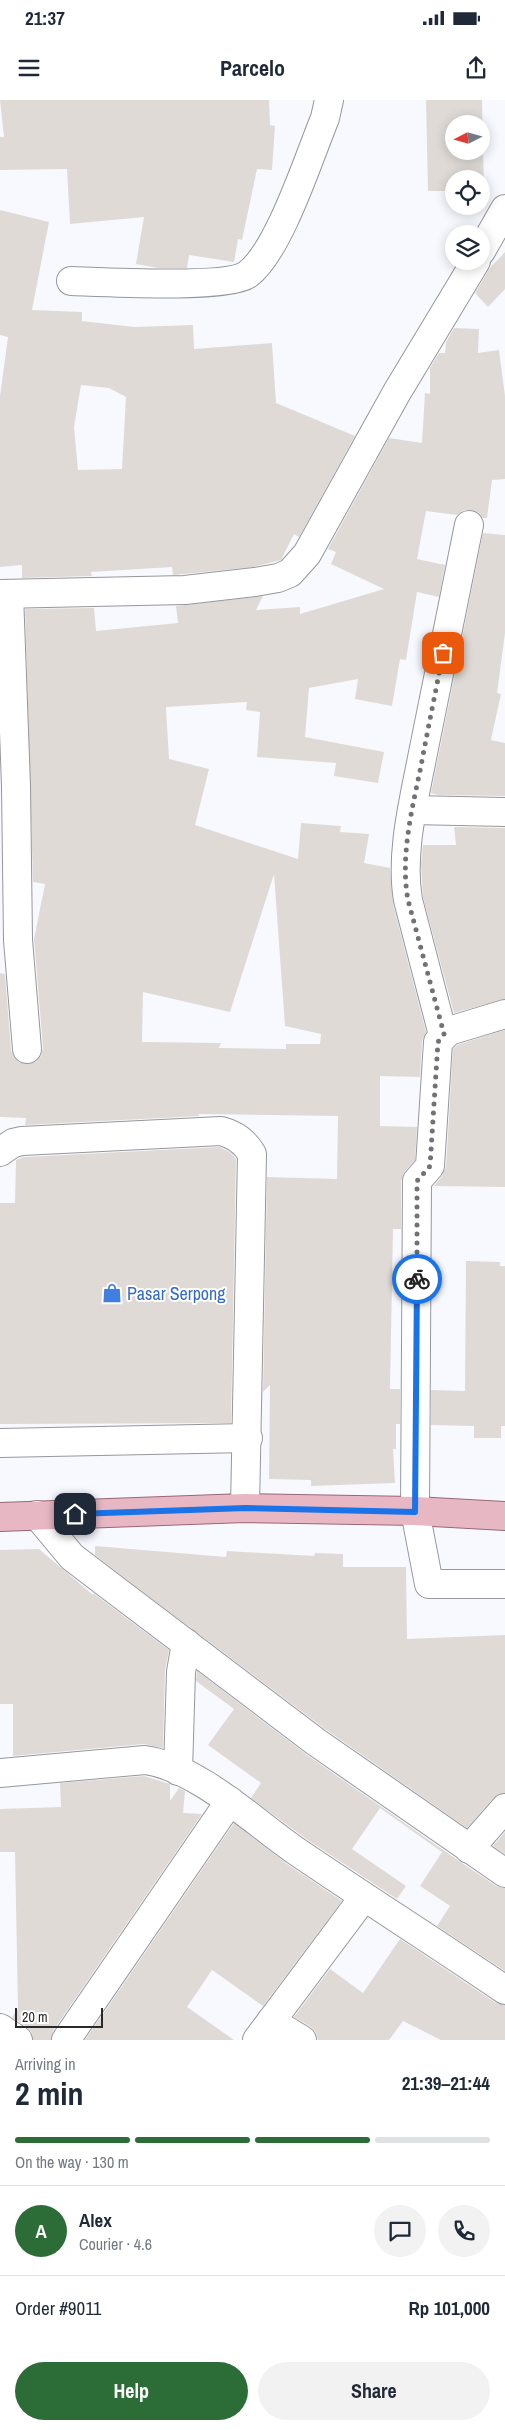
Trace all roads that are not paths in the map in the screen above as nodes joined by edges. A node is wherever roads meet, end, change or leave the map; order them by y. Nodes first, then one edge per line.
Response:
1 (328, 100) edge
2 (505, 209) edge
3 (490, 235) edge
4 (471, 270) edge
5 (71, 281) dead end
6 (470, 525) dead end
7 (5, 594) edge
8 (412, 810) junction
9 (505, 812) edge
10 (505, 1014) edge
11 (444, 1034) junction
12 (26, 1049) dead end
13 (0, 1152) edge
14 (248, 1438) junction
15 (0, 1443) edge
16 (246, 1508) junction
17 (415, 1512) junction
18 (38, 1516) junction
19 (505, 1516) edge
20 (0, 1517) edge
21 (505, 1584) edge
22 (186, 1643) junction
23 (178, 1770) junction
24 (0, 1773) edge
25 (230, 1801) junction
26 (505, 1808) edge
27 (469, 1849) junction
28 (505, 1874) edge
29 (364, 1897) junction
30 (505, 1990) edge
31 (0, 2028) edge
32 (264, 2030) edge
33 (18, 2040) edge
34 (66, 2040) edge
35 (302, 2040) edge

1 - 5 street
2 - 3 street
4 - 7 street
6 - 8 street
7 - 12 street
8 - 9 street
8 - 11 street
10 - 11 street
11 - 17 street
13 - 14 street
14 - 15 street
14 - 16 street
16 - 17 main road
16 - 18 main road
17 - 19 main road
17 - 21 street
18 - 20 main road
18 - 22 street
22 - 23 street
22 - 27 street
23 - 24 street
23 - 25 street
25 - 29 street
25 - 34 street
26 - 27 street
27 - 28 street
29 - 30 street
29 - 32 street
31 - 33 street
32 - 35 street

